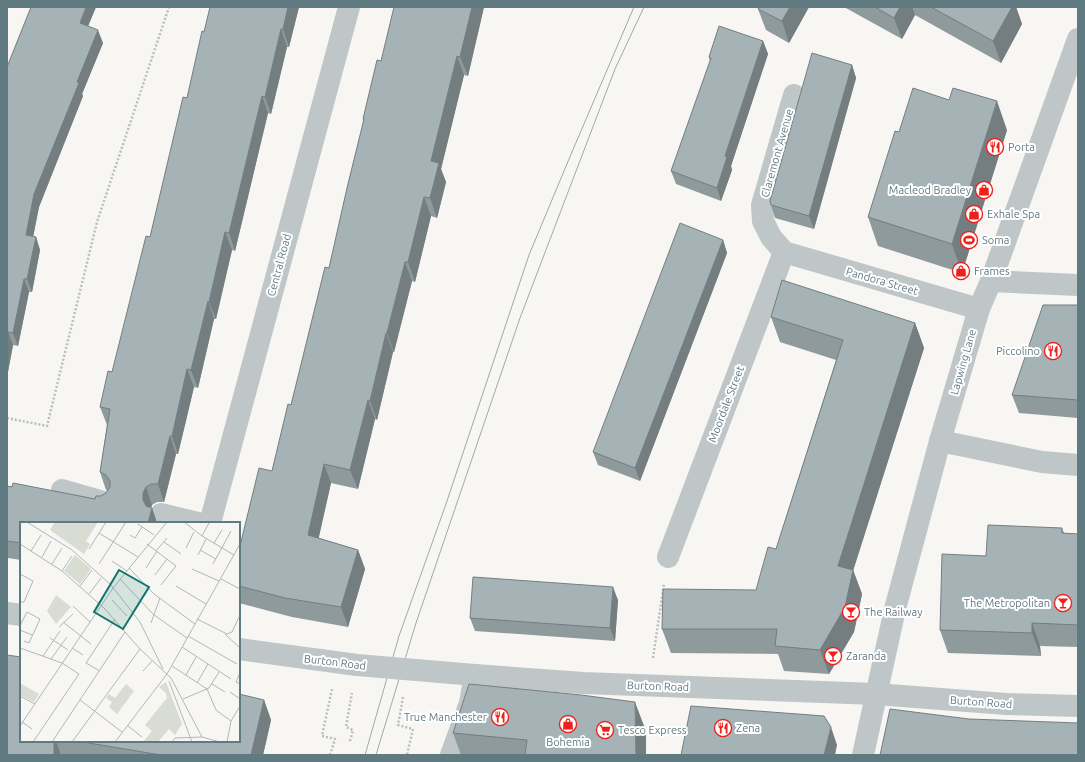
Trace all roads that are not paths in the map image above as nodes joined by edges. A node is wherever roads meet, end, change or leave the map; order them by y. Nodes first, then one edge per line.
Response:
1 (349, 7) edge
2 (1078, 39) edge
3 (794, 94) dead end
4 (784, 252) junction
5 (991, 282) junction
6 (1078, 285) edge
7 (979, 309) junction
8 (940, 441) junction
9 (1078, 465) edge
10 (62, 490) dead end
11 (104, 502) edge
12 (161, 514) dead end
13 (194, 522) edge
14 (210, 522) edge
15 (668, 557) road end
16 (7, 613) edge
17 (20, 615) edge
18 (240, 650) edge
19 (476, 675) junction
20 (876, 694) junction
21 (1078, 706) edge
22 (451, 755) edge
23 (863, 755) edge

1 - 14 street, Central Road
2 - 5 street, Lapwing Lane
3 - 4 street, Claremont Avenue
4 - 7 street, Pandora Street
4 - 15 street, Moordale Street
5 - 6 street
5 - 7 street, Lapwing Lane
7 - 8 street, Lapwing Lane
8 - 9 street
8 - 20 street, Lapwing Lane
10 - 11 street
12 - 13 street
16 - 17 street
18 - 19 street, Burton Road, bridge
19 - 20 street, Burton Road
19 - 22 street
20 - 21 street, Burton Road
20 - 23 street, Lapwing Lane

